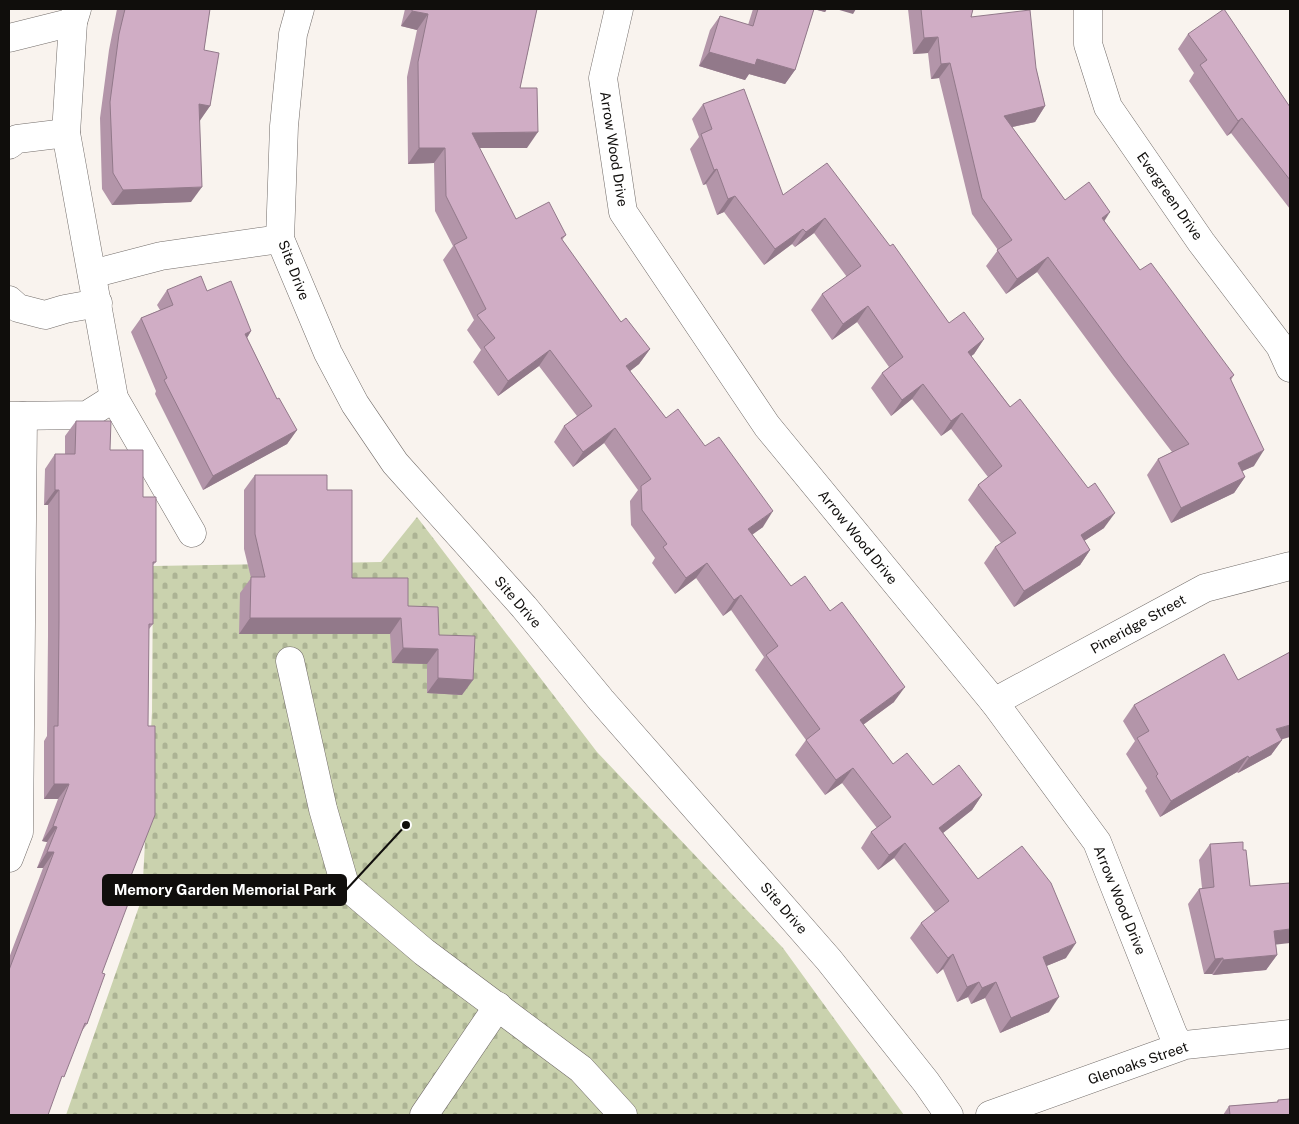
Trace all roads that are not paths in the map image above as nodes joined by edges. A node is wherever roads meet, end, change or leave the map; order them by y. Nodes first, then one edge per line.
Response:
1 (300, 9) edge
2 (618, 9) edge
3 (1088, 9) edge
4 (75, 15) edge
5 (9, 38) edge
6 (66, 133) junction
7 (9, 145) edge
8 (280, 239) junction
9 (92, 274) junction
10 (9, 300) edge
11 (98, 303) junction
12 (1290, 368) edge
13 (114, 398) junction
14 (16, 416) edge
15 (192, 532) dead end
16 (1290, 566) edge
17 (290, 661) dead end
18 (15, 675) edge
19 (994, 702) junction
20 (9, 858) edge
21 (498, 1006) junction
22 (1290, 1034) edge
23 (1180, 1046) junction
24 (424, 1115) edge
25 (623, 1115) edge
26 (950, 1115) edge
27 (990, 1115) edge

1 - 8 street, Site Drive
2 - 19 street, Arrow Wood Drive
3 - 12 street, Evergreen Drive
4 - 5 street
4 - 6 street
6 - 7 street
6 - 9 street
8 - 9 street
8 - 26 street, Site Drive
9 - 11 street
10 - 11 street
11 - 13 street
13 - 14 street
13 - 15 street
14 - 18 street
16 - 19 street, Pineridge Street
17 - 21 street
18 - 20 street
19 - 23 street, Arrow Wood Drive
21 - 24 street
21 - 25 street
22 - 23 street, Glenoaks Street
23 - 27 street, Glenoaks Street

